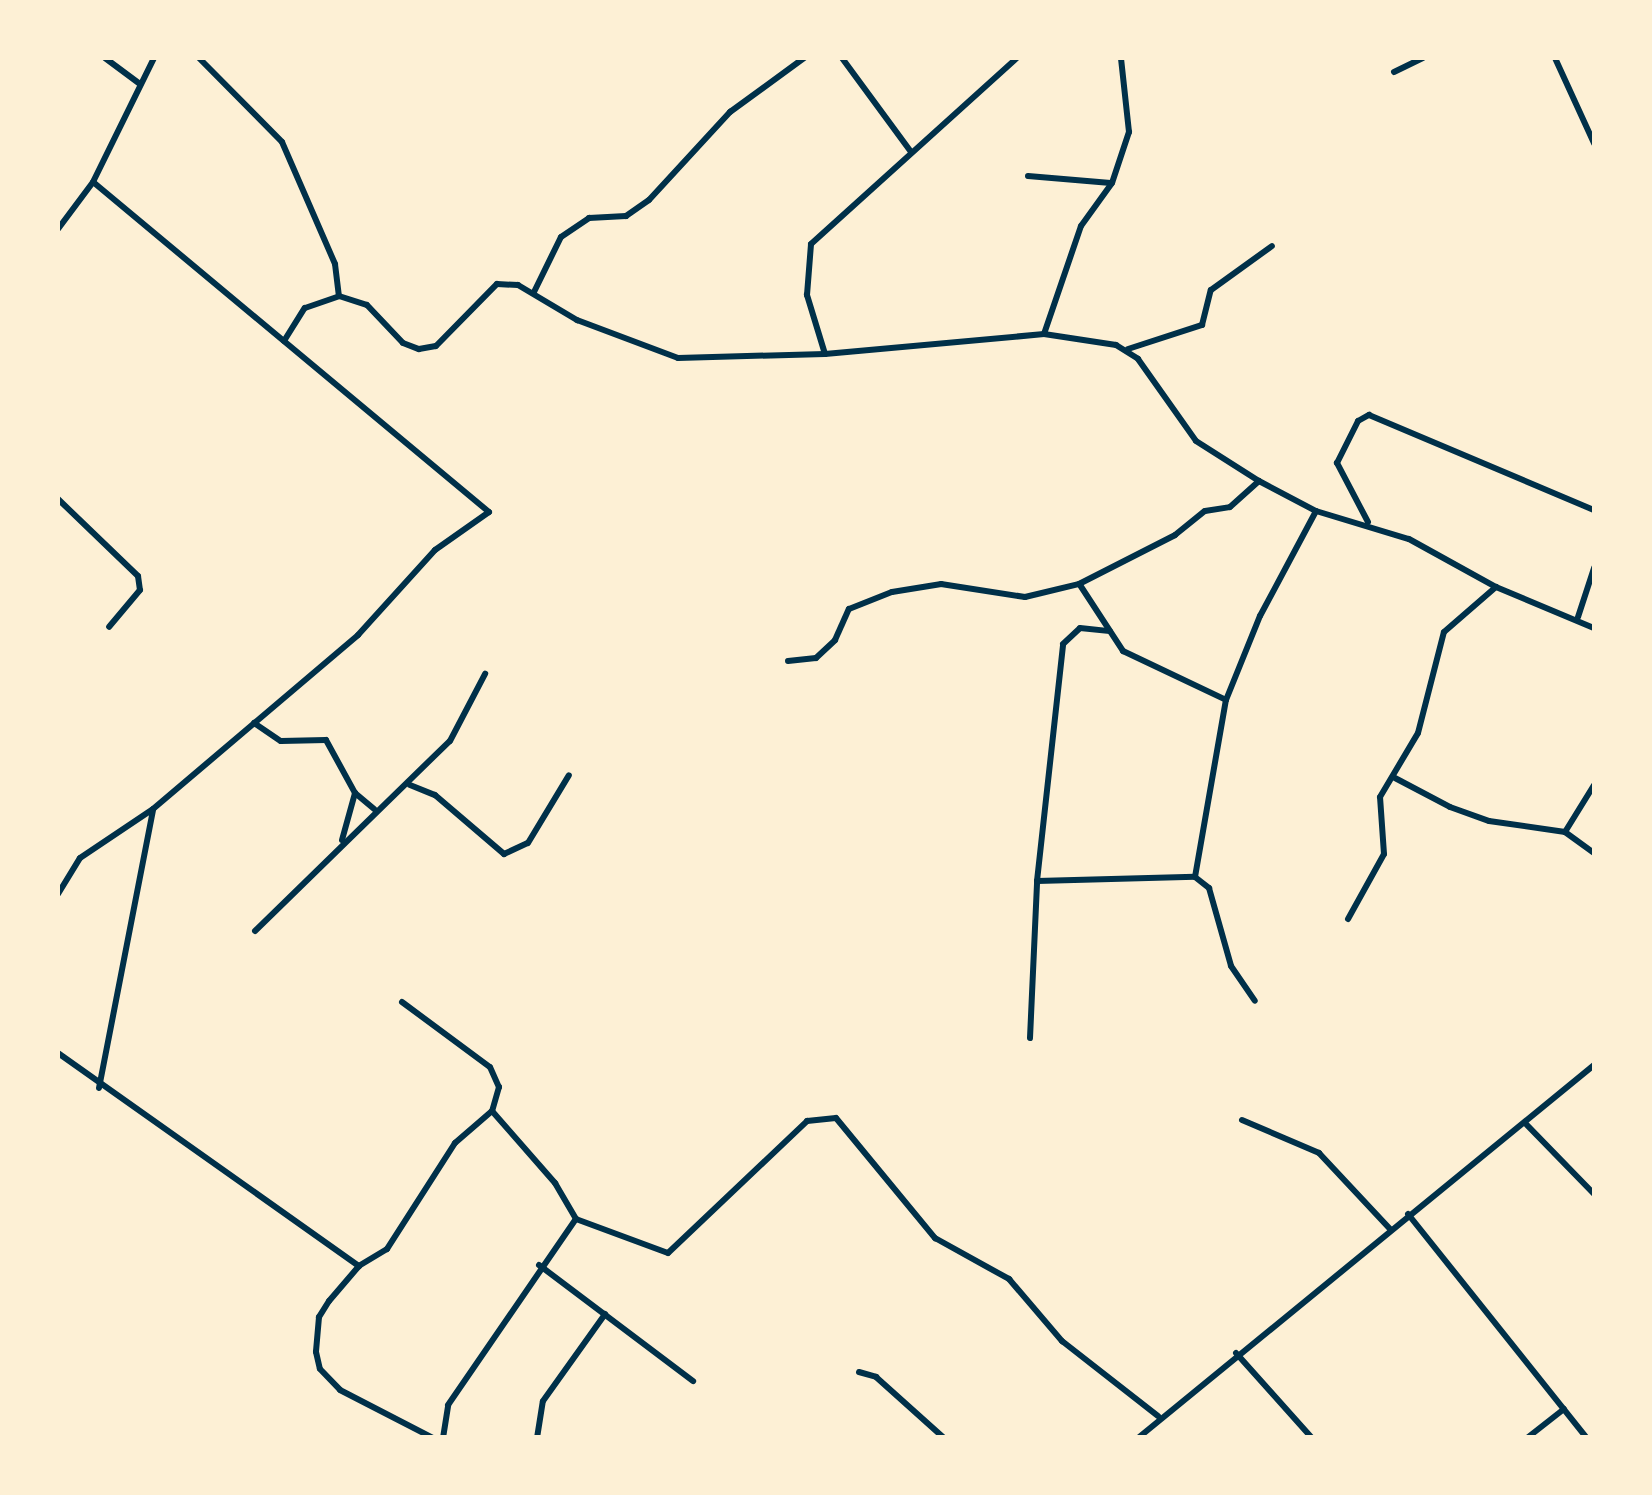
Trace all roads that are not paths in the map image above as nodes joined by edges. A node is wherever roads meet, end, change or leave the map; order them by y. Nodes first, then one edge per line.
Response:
1 (106, 58) edge
2 (154, 58) edge
3 (199, 58) edge
4 (804, 58) edge
5 (842, 58) edge
6 (1017, 58) edge
7 (1121, 58) edge
8 (1423, 58) edge
9 (1555, 58) edge
10 (1394, 72) dead end
11 (140, 84) junction
12 (1592, 132) edge
13 (1594, 144) edge
14 (911, 152) junction
15 (1028, 176) dead end
16 (93, 182) junction
17 (1112, 183) junction
18 (58, 229) edge
19 (1272, 246) dead end
20 (534, 292) junction
21 (340, 296) junction
22 (1044, 334) junction
23 (284, 341) junction
24 (1127, 350) junction
25 (825, 354) junction
26 (1259, 481) junction
27 (58, 500) edge
28 (1594, 510) edge
29 (1316, 511) junction
30 (1368, 522) junction
31 (1594, 568) edge
32 (1079, 584) junction
33 (1496, 588) junction
34 (1578, 617) junction
35 (109, 627) dead end
36 (1594, 628) edge
37 (1110, 631) junction
38 (788, 661) dead end
39 (485, 674) dead end
40 (1226, 700) junction
41 (254, 722) junction
42 (569, 775) dead end
43 (1394, 778) junction
44 (410, 785) junction
45 (1594, 785) edge
46 (356, 794) junction
47 (374, 808) junction
48 (153, 809) junction
49 (1565, 832) junction
50 (342, 842) junction
51 (1594, 852) edge
52 (1195, 876) junction
53 (1037, 881) junction
54 (58, 894) edge
55 (1348, 918) dead end
56 (255, 931) dead end
57 (1255, 1000) dead end
58 (402, 1002) dead end
59 (1030, 1038) dead end
60 (58, 1053) edge
61 (1594, 1065) edge
62 (99, 1088) junction
63 (492, 1110) junction
64 (1242, 1120) dead end
65 (1526, 1124) junction
66 (1594, 1194) edge
67 (1408, 1214) junction
68 (576, 1219) junction
69 (1390, 1229) junction
70 (540, 1265) junction
71 (358, 1266) junction
72 (605, 1314) junction
73 (1236, 1353) junction
74 (859, 1372) dead end
75 (693, 1381) dead end
76 (1564, 1409) junction
77 (1158, 1416) junction
78 (433, 1438) edge
79 (443, 1438) edge
80 (537, 1438) edge
81 (944, 1438) edge
82 (1138, 1438) edge
83 (1312, 1438) edge
84 (1527, 1438) edge
85 (1586, 1438) edge

1 - 11 street
2 - 11 street
3 - 21 street
4 - 20 street
5 - 14 street
6 - 14 street
7 - 17 street
8 - 10 street
9 - 12 street
11 - 16 street
12 - 13 street
14 - 25 street
15 - 17 street
16 - 18 street
16 - 23 street
17 - 22 street
19 - 24 street
20 - 21 street
20 - 25 street
21 - 23 street
22 - 24 street
22 - 25 street
23 - 41 street
24 - 26 street
26 - 29 street
26 - 32 street
27 - 35 street
28 - 30 street
29 - 30 street
29 - 40 street
30 - 33 street
31 - 34 street
32 - 37 street
32 - 38 street
33 - 34 street
33 - 43 street
34 - 36 street
37 - 40 street
37 - 53 street
39 - 44 street
40 - 52 street
41 - 46 street
41 - 48 street
42 - 44 street
43 - 49 street
43 - 55 street
44 - 47 street
45 - 49 street
46 - 47 street
46 - 50 street
47 - 50 street
48 - 54 street
48 - 62 street
49 - 51 street
50 - 56 street
52 - 53 street
52 - 57 street
53 - 59 street
58 - 63 street
60 - 62 street
61 - 65 street
62 - 71 street
63 - 68 street
63 - 71 street
64 - 69 street
65 - 66 street
65 - 67 street
67 - 69 street
67 - 76 street
68 - 70 street
68 - 77 street
69 - 73 street
70 - 72 street
70 - 79 street
71 - 78 street
72 - 75 street
72 - 80 street
73 - 77 street
73 - 83 street
74 - 81 street
76 - 84 street
76 - 85 street
77 - 82 street

